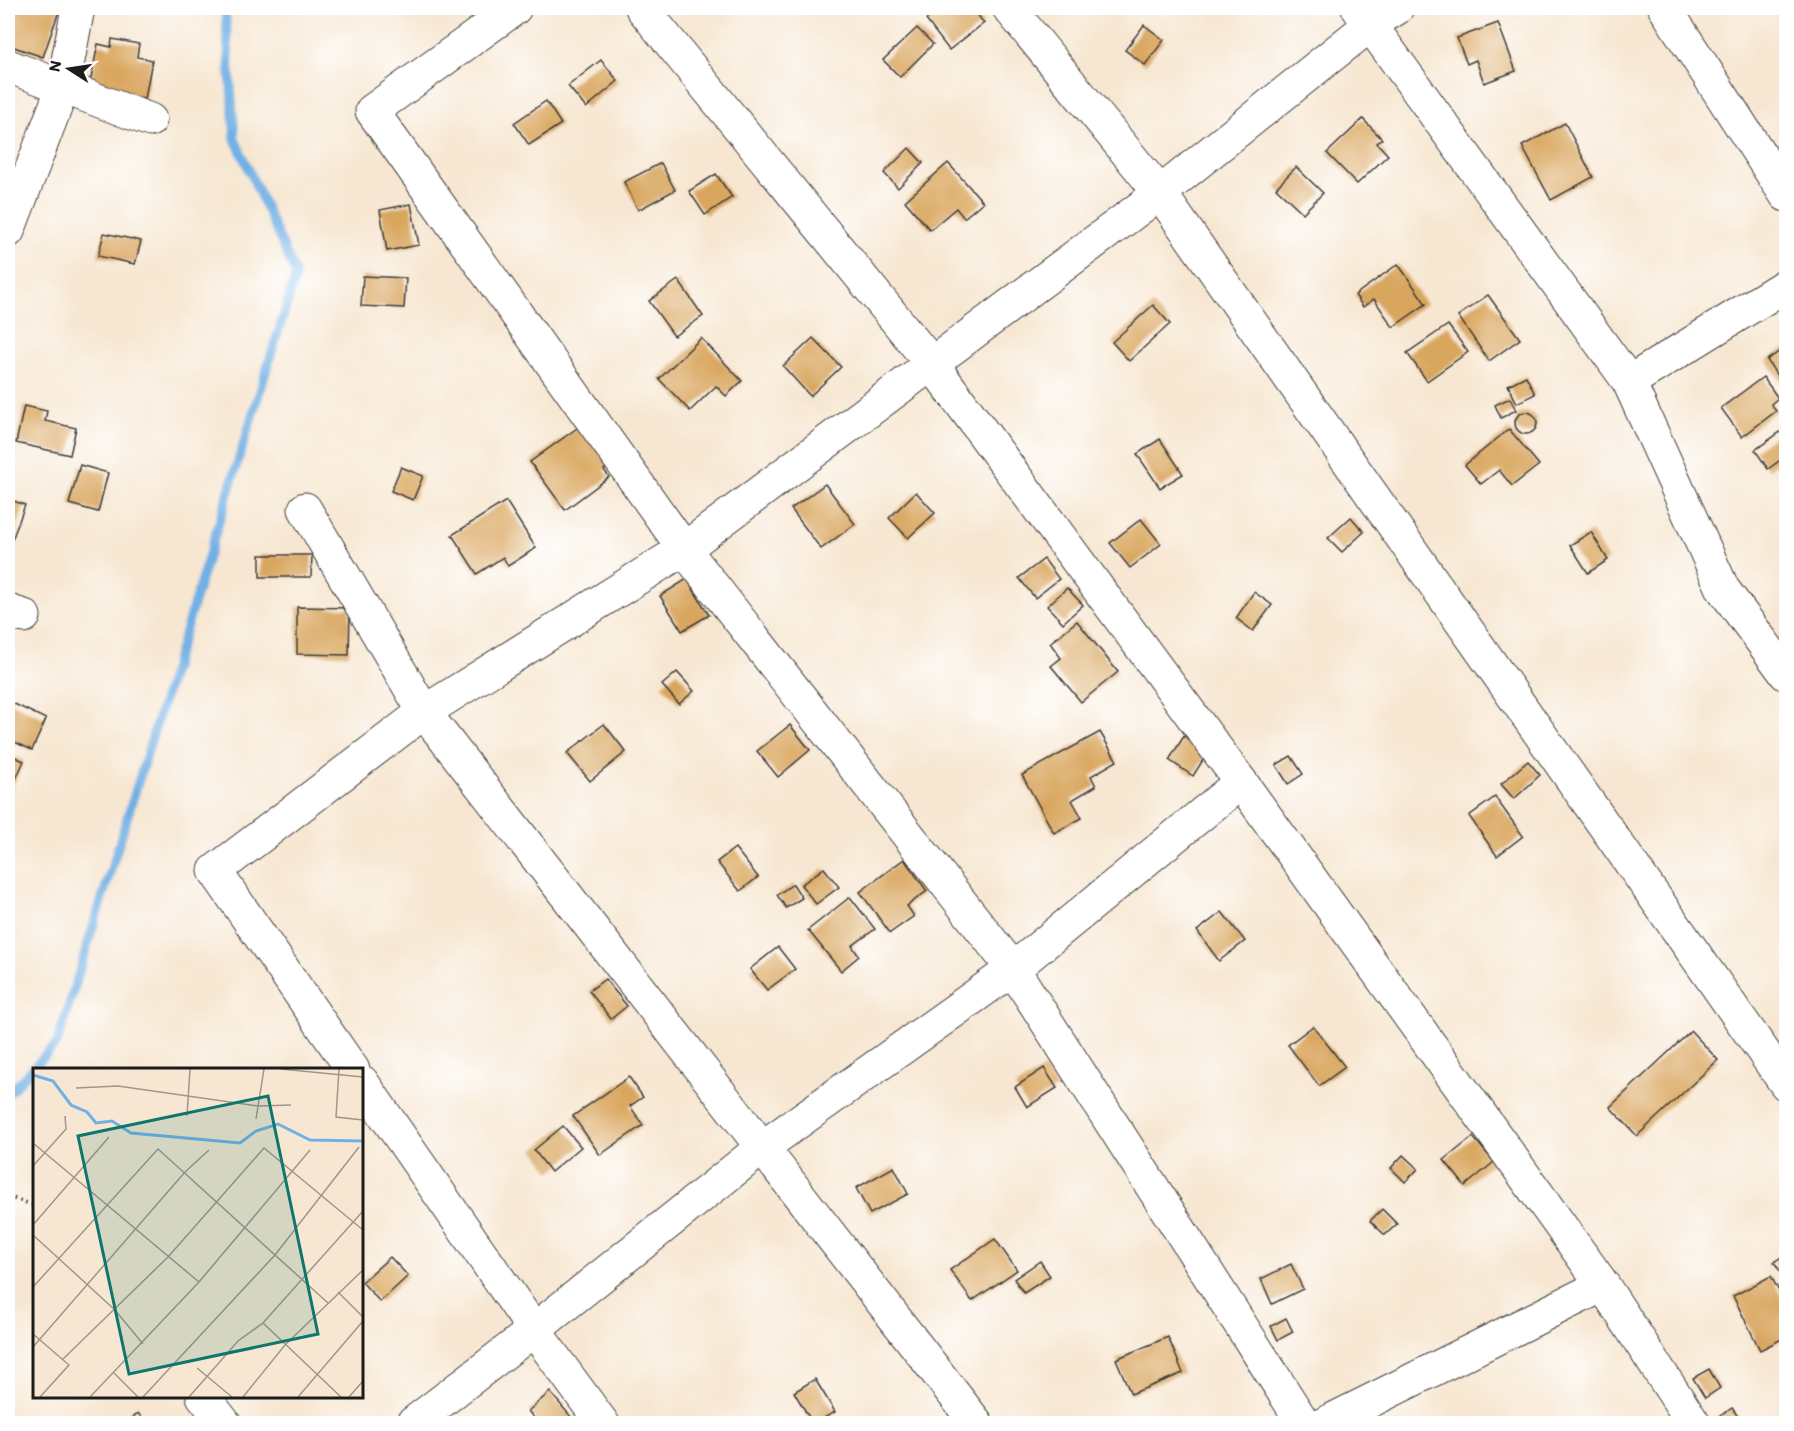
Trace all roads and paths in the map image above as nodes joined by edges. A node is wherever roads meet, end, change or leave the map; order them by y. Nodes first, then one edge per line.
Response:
1 (78, 8) edge
2 (515, 8) edge
3 (642, 8) edge
4 (1009, 8) edge
5 (1665, 8) edge
6 (1375, 13) edge
7 (8, 66) edge
8 (63, 87) junction
9 (150, 120) dead end
10 (1160, 193) junction
11 (1786, 195) edge
12 (8, 231) edge
13 (1786, 285) edge
14 (932, 364) junction
15 (1629, 382) junction
16 (305, 509) dead end
17 (684, 549) junction
18 (1786, 674) edge
19 (424, 712) junction
20 (1241, 782) junction
21 (1013, 969) junction
22 (352, 1068) edge
23 (363, 1083) edge
24 (1786, 1084) edge
25 (764, 1147) junction
26 (8, 1197) edge
27 (33, 1205) edge
28 (1603, 1285) junction
29 (534, 1330) junction
30 (205, 1398) edge
31 (225, 1424) edge
32 (412, 1424) edge
33 (603, 1424) edge
34 (977, 1424) edge
35 (1304, 1424) edge
36 (1324, 1424) edge
37 (1694, 1424) edge

1 - 8 street
2 - 17 street
3 - 14 street
4 - 10 street
5 - 11 street
6 - 10 street
6 - 15 street
7 - 8 street
8 - 9 street
8 - 12 street
10 - 14 street
10 - 24 street
13 - 15 street
14 - 17 street
14 - 20 street
15 - 18 street
16 - 19 street
17 - 19 street
17 - 21 street
19 - 22 street
19 - 25 street
20 - 21 street
20 - 28 street
21 - 25 street
21 - 35 street
23 - 29 street
25 - 29 street
25 - 34 street
26 - 27 path
28 - 36 street
28 - 37 street
29 - 32 street
29 - 33 street
30 - 31 street

